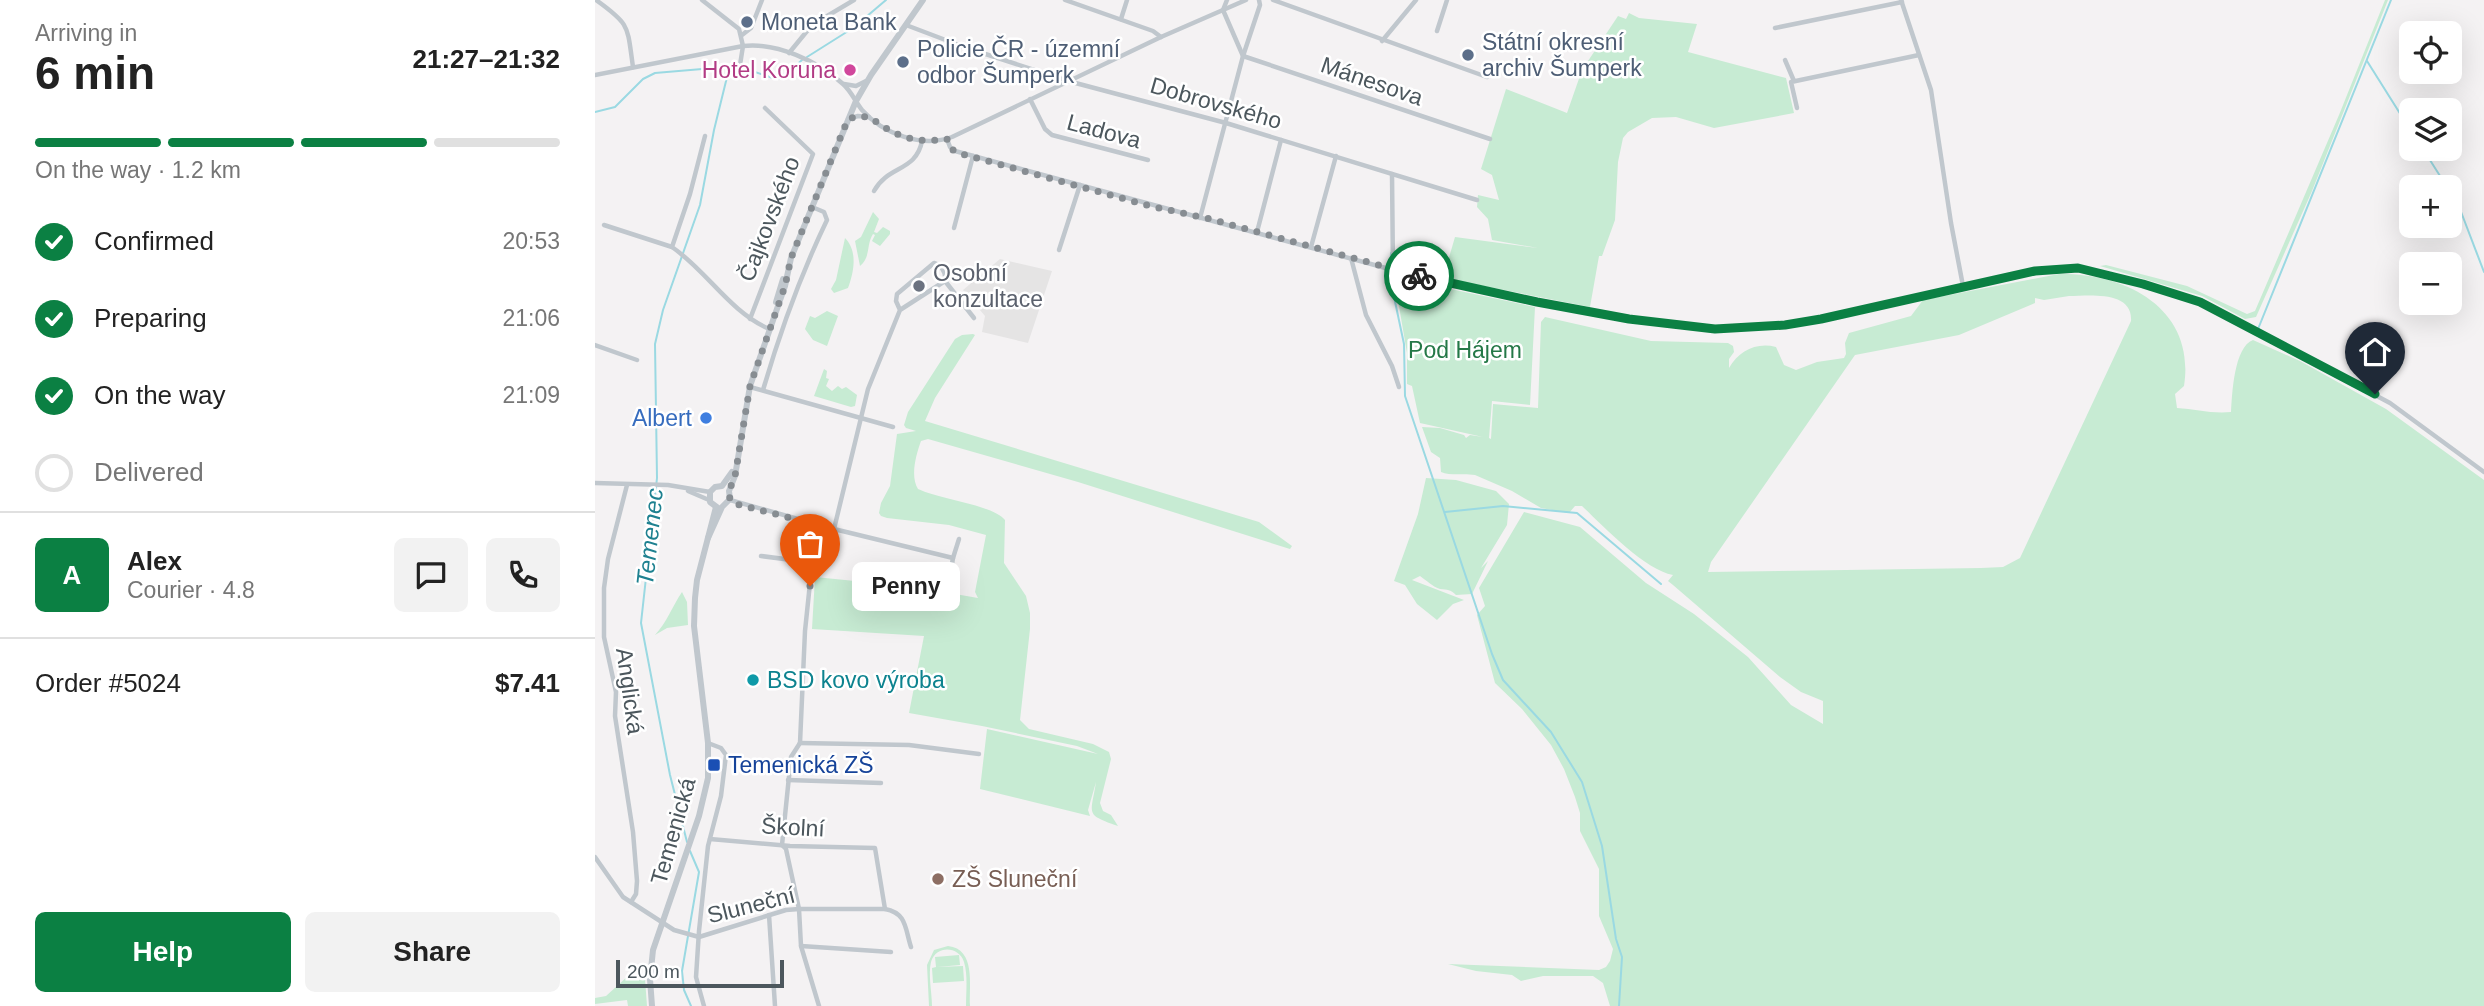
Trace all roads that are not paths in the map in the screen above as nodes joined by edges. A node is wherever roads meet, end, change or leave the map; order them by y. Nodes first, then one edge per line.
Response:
1 (596, 0) edge
2 (702, 0) edge
3 (762, 0) edge
4 (854, 0) edge
5 (923, 0) edge
6 (1065, 0) edge
7 (1127, 0) edge
8 (1227, 0) edge
9 (1246, 0) edge
10 (1259, 0) edge
11 (1273, 0) edge
12 (1416, 0) edge
13 (1447, 0) edge
14 (1901, 1) edge
15 (1223, 10) junction
16 (1121, 19) junction
17 (906, 25) junction
18 (1775, 28) dead end
19 (1437, 31) dead end
20 (742, 35) junction
21 (1161, 37) junction
22 (1382, 41) junction
23 (743, 46) junction
24 (789, 53) junction
25 (1919, 55) junction
26 (1243, 56) junction
27 (1784, 60) dead end
28 (740, 65) dead end
29 (633, 68) junction
30 (595, 75) edge
31 (871, 75) junction
32 (1487, 77) dead end
33 (1068, 81) junction
34 (1794, 81) junction
35 (842, 83) junction
36 (1030, 99) junction
37 (856, 102) junction
38 (765, 108) dead end
39 (1797, 108) dead end
40 (870, 117) junction
41 (848, 119) junction
42 (1226, 123) junction
43 (705, 136) dead end
44 (947, 139) junction
45 (1490, 139) dead end
46 (1281, 140) junction
47 (922, 141) junction
48 (973, 156) junction
49 (1336, 156) junction
50 (1148, 160) dead end
51 (1392, 174) junction
52 (1080, 186) junction
53 (874, 191) dead end
54 (1477, 200) dead end
55 (812, 207) junction
56 (1200, 218) junction
57 (604, 225) dead end
58 (954, 228) dead end
59 (1257, 232) junction
60 (672, 247) junction
61 (1311, 247) junction
62 (1059, 250) dead end
63 (1351, 258) junction
64 (1393, 270) junction
65 (945, 281) junction
66 (1963, 286) junction
67 (900, 310) junction
68 (974, 318) dead end
69 (750, 319) junction
70 (769, 329) junction
71 (595, 345) edge
72 (637, 360) dead end
73 (750, 386) junction
74 (1399, 387) dead end
75 (763, 390) junction
76 (860, 418) junction
77 (893, 427) dead end
78 (735, 468) junction
79 (2484, 472) edge
80 (595, 483) edge
81 (627, 485) junction
82 (722, 486) junction
83 (729, 491) junction
84 (710, 496) junction
85 (730, 500) junction
86 (719, 507) junction
87 (834, 529) junction
88 (959, 539) dead end
89 (761, 556) dead end
90 (953, 558) junction
91 (812, 564) junction
92 (948, 587) dead end
93 (708, 743) junction
94 (800, 743) junction
95 (979, 754) dead end
96 (788, 780) junction
97 (881, 783) dead end
98 (710, 839) junction
99 (782, 845) junction
100 (595, 858) edge
101 (631, 902) junction
102 (799, 909) junction
103 (885, 909) junction
104 (769, 915) junction
105 (663, 923) junction
106 (699, 934) junction
107 (800, 946) junction
108 (911, 947) dead end
109 (891, 952) dead end
110 (652, 1006) edge
111 (704, 1006) edge
112 (775, 1006) edge
113 (819, 1006) edge

1 - 29 street
2 - 20 street
3 - 20 street
4 - 24 street
5 - 17 street
6 - 16 street
7 - 16 street
8 - 15 street
9 - 15 street
10 - 26 street
11 - 22 street
12 - 22 street
13 - 19 street
14 - 18 street
14 - 25 street
15 - 21 street
15 - 26 street
16 - 21 street
17 - 31 street
17 - 33 street, Dobrovského
20 - 23 street
21 - 33 street
22 - 32 street
23 - 24 street
23 - 28 street
23 - 29 street
24 - 35 street
25 - 34 street
25 - 66 street
26 - 42 street
26 - 45 street, Mánesova
27 - 34 street
29 - 30 street
31 - 35 street
31 - 37 street
33 - 36 street
33 - 42 street, Dobrovského
34 - 39 street
35 - 37 street
36 - 44 street
36 - 50 street, Ladova
37 - 40 street
37 - 41 street
38 - 69 street, Čajkovského
40 - 41 street
40 - 47 street
41 - 55 street
42 - 46 street, Dobrovského
42 - 56 street
43 - 60 street
44 - 47 street
44 - 48 street
46 - 49 street, Dobrovského
46 - 59 street
47 - 53 street
48 - 52 street
48 - 58 street
49 - 51 street, Dobrovského
49 - 61 street
51 - 54 street, Dobrovského
51 - 64 street
52 - 56 street
52 - 62 street
55 - 70 street
55 - 75 street
56 - 59 street
57 - 60 street
59 - 61 street
60 - 69 street
61 - 63 street
63 - 64 street
63 - 74 street
64 - 66 street
65 - 67 street
65 - 67 street
65 - 68 street
66 - 79 street
67 - 76 street
69 - 70 street
70 - 73 street
71 - 72 street
73 - 75 street
73 - 78 street
75 - 76 street
76 - 77 street
76 - 87 street
78 - 82 street
78 - 83 street
80 - 81 street
81 - 84 street
81 - 101 street, Anglická
82 - 83 street
82 - 84 street
83 - 85 street
84 - 86 street
85 - 86 street, Temenická
85 - 87 street
86 - 93 street, Temenická
87 - 90 street
87 - 91 street
88 - 90 street
89 - 91 street
90 - 92 street
91 - 94 street
93 - 98 street
93 - 105 street, Temenická
94 - 95 street
94 - 96 street
96 - 97 street
96 - 99 street
98 - 99 street, Školní
98 - 106 street
99 - 102 street
99 - 103 street, Školní
100 - 101 street
101 - 105 street
102 - 103 street, Sluneční
102 - 104 street, Sluneční
102 - 107 street
103 - 108 street
104 - 106 street, Sluneční
104 - 112 street
105 - 106 street, Sluneční
105 - 110 street, Temenická
106 - 111 street
107 - 109 street
107 - 113 street

